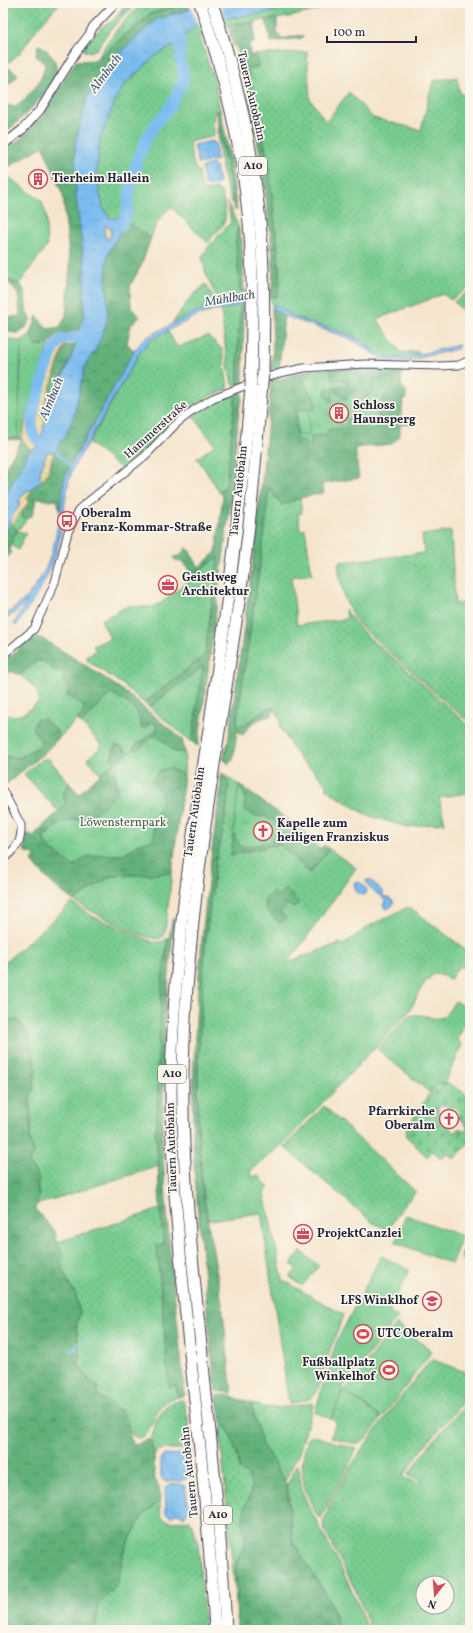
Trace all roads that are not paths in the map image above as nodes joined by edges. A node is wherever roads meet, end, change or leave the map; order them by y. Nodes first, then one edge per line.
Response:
1 (200, 3) edge
2 (212, 3) edge
3 (114, 4) edge
4 (218, 39) junction
5 (3, 145) edge
6 (470, 360) edge
7 (3, 655) edge
8 (3, 791) edge
9 (3, 860) edge
10 (201, 1401) junction
11 (215, 1630) edge
12 (226, 1630) edge

1 - 4 highway, Tauern Autobahn / A10
2 - 4 highway, Tauern Autobahn / A10
3 - 5 main road
4 - 10 highway, Tauern Autobahn / A10
4 - 10 highway, Tauern Autobahn / A10
6 - 7 street, Hammerstraße
8 - 9 street
10 - 11 highway, Tauern Autobahn / A10
10 - 12 highway, Tauern Autobahn / A10

